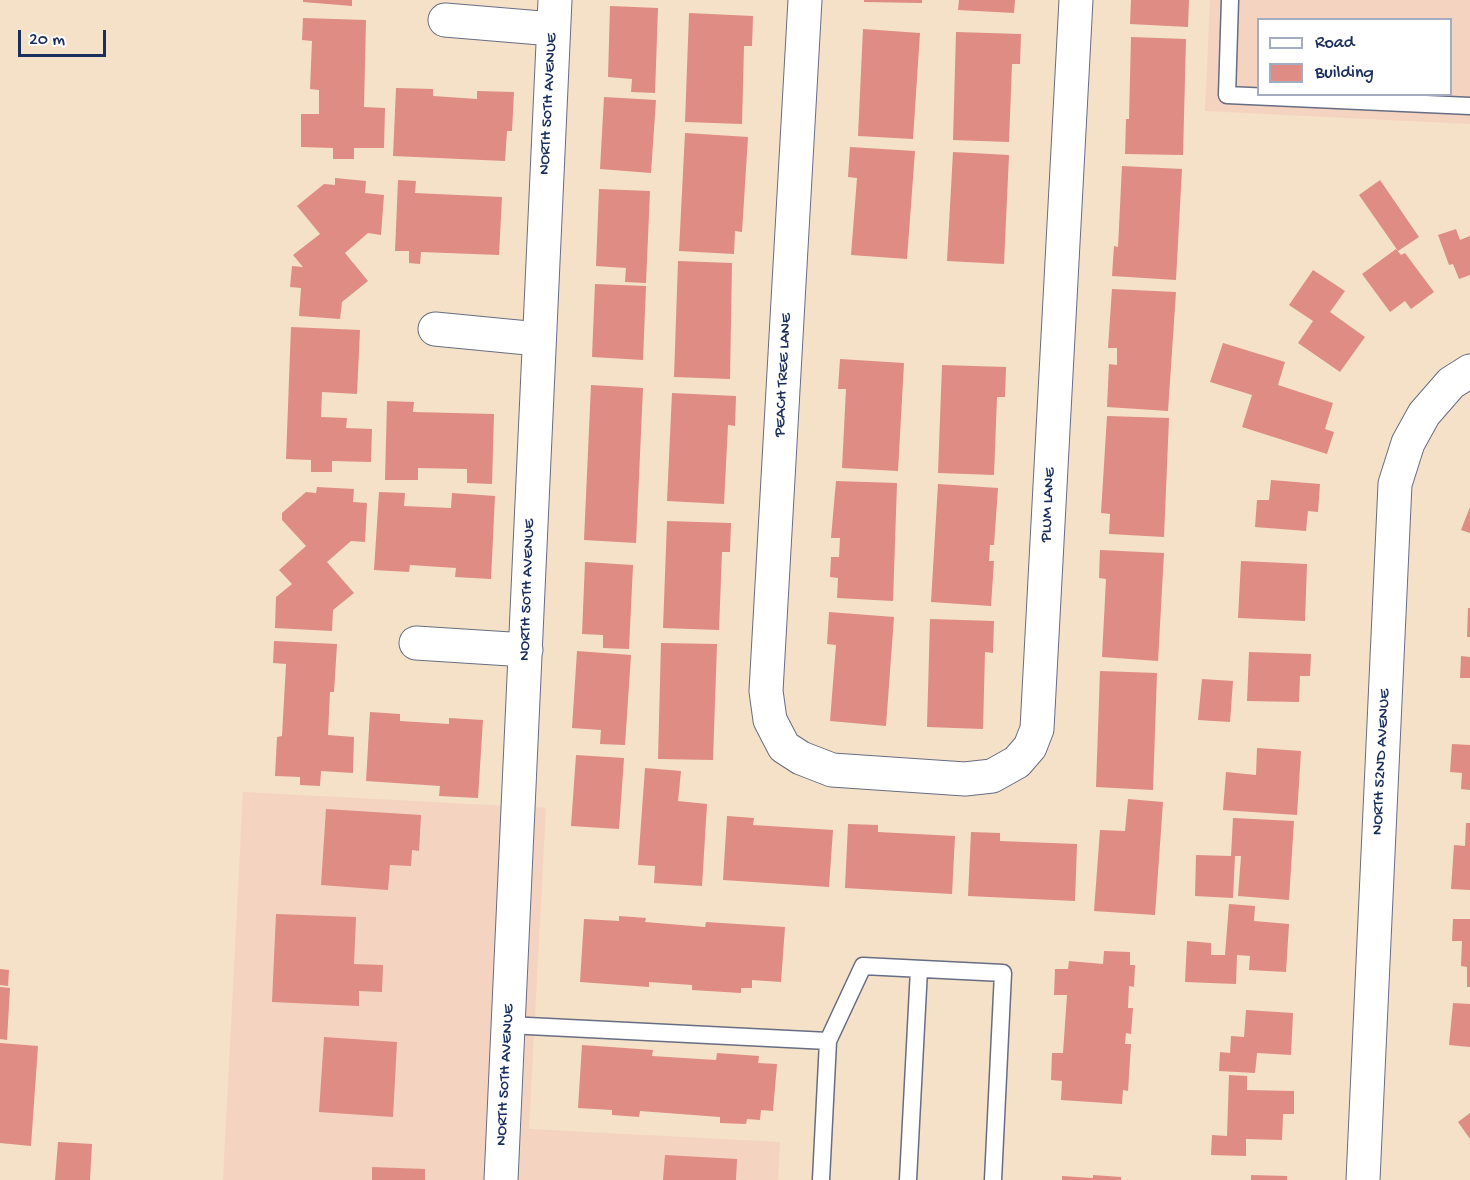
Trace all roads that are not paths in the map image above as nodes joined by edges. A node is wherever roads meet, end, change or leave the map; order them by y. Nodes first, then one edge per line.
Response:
1 (805, 0) edge
2 (1076, 0) edge
3 (1230, 0) edge
4 (554, 14) edge
5 (446, 20) dead end
6 (1470, 106) edge
7 (435, 329) dead end
8 (538, 339) junction
9 (1470, 371) edge
10 (416, 643) dead end
11 (526, 650) junction
12 (784, 747) joint
13 (919, 969) junction
14 (508, 1025) junction
15 (828, 1041) junction
16 (501, 1180) edge
17 (821, 1180) edge
18 (908, 1180) edge
19 (993, 1180) edge
20 (1363, 1180) edge

1 - 12 street, PEACH TREE LANE
2 - 12 street, PLUM LANE
3 - 6 lane
4 - 5 street
4 - 8 street, NORTH 50TH AVENUE
7 - 8 street
8 - 11 street, NORTH 50TH AVENUE
9 - 20 street, NORTH 52ND AVENUE
10 - 11 street
11 - 14 street, NORTH 50TH AVENUE
13 - 15 lane
13 - 18 lane
13 - 19 lane
14 - 15 lane
14 - 16 street, NORTH 50TH AVENUE
15 - 17 lane

